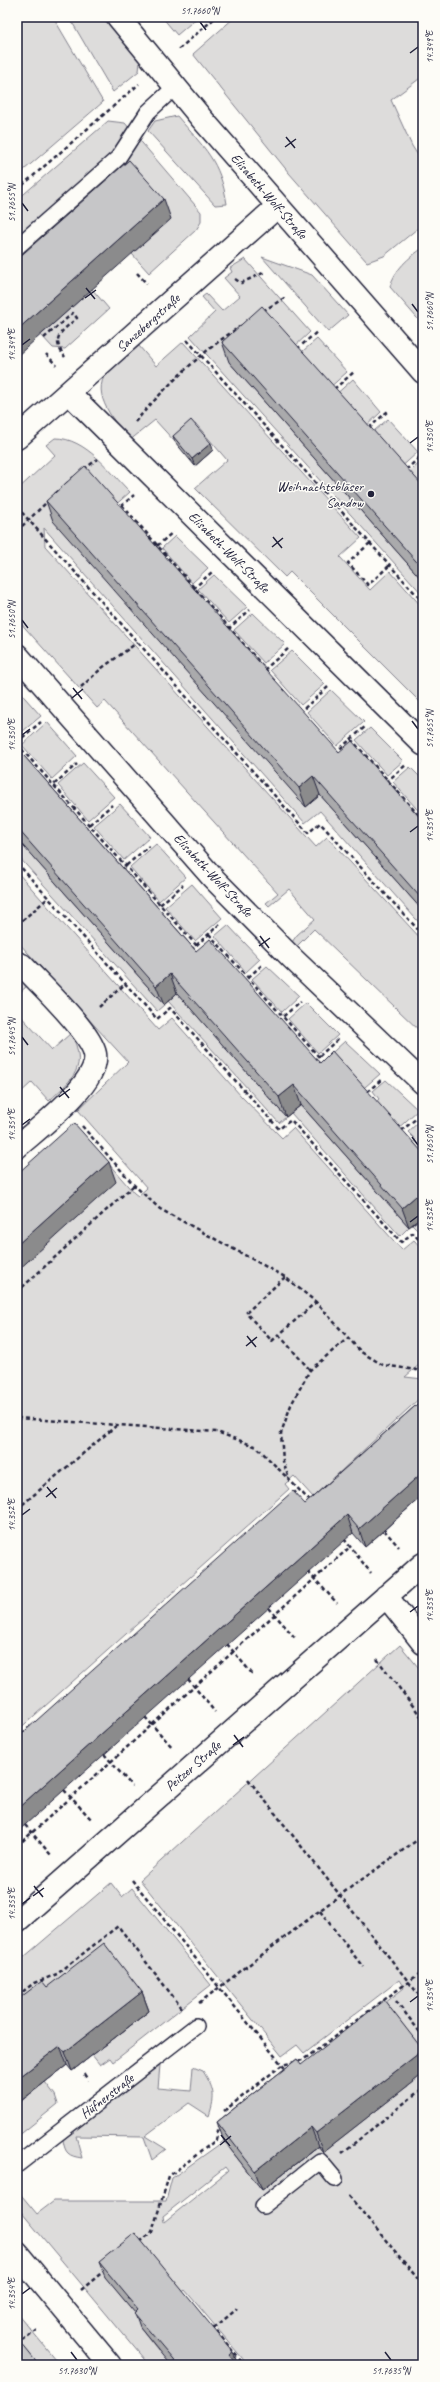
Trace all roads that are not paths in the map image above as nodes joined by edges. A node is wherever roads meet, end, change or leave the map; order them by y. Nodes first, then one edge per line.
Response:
1 (118, 17) edge
2 (175, 87) junction
3 (278, 206) junction
4 (17, 247) edge
5 (423, 372) edge
6 (69, 393) junction
7 (17, 438) edge
8 (17, 655) edge
9 (423, 744) edge
10 (17, 963) edge
11 (423, 1083) edge
12 (17, 1146) edge
13 (423, 1564) edge
14 (386, 1596) junction
15 (423, 1642) edge
16 (17, 1921) edge
17 (196, 2026) dead end
18 (17, 2165) edge
19 (335, 2179) road end
20 (263, 2206) dead end
21 (17, 2253) edge
22 (110, 2365) edge

1 - 2 street, Elisabeth-Wolf-Straße
2 - 3 street, Elisabeth-Wolf-Straße
2 - 4 lane
3 - 5 street, Elisabeth-Wolf-Straße
3 - 6 street, Sanzebergstraße
6 - 7 street, Sanzebergstraße
6 - 9 street, Elisabeth-Wolf-Straße
8 - 11 street, Elisabeth-Wolf-Straße
10 - 12 street
13 - 14 street, Peitzer Straße
14 - 15 street
14 - 16 street, Peitzer Straße
17 - 18 lane, Hüfnerstraße
19 - 20 lane
21 - 22 street

